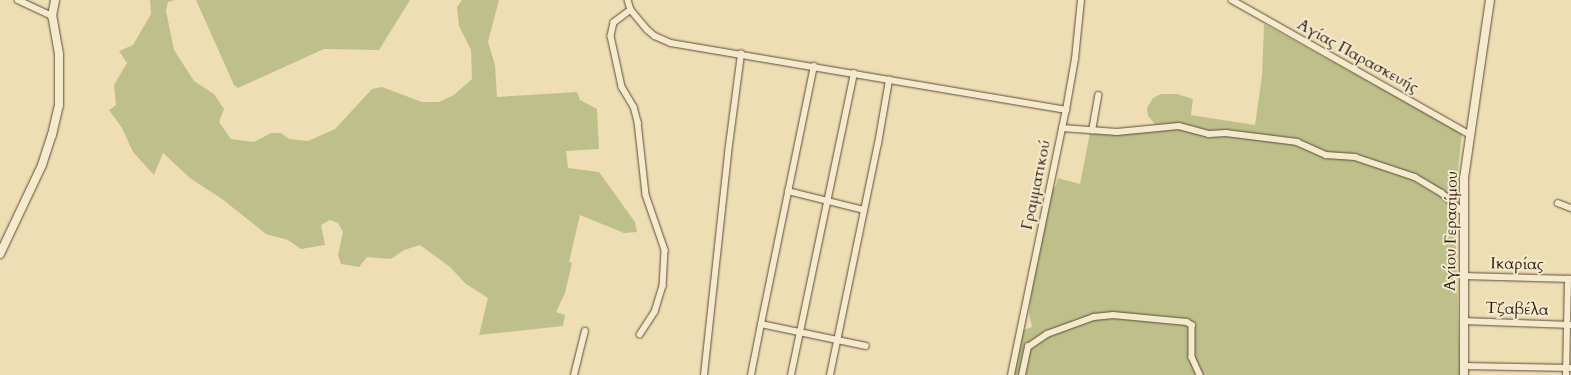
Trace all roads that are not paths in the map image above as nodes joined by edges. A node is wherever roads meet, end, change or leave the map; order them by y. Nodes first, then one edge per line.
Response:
1 (18, 0) edge
2 (55, 0) edge
3 (628, 0) edge
4 (1082, 0) edge
5 (1232, 0) edge
6 (1490, 0) edge
7 (631, 10) junction
8 (52, 16) junction
9 (742, 54) junction
10 (814, 66) junction
11 (854, 74) junction
12 (889, 80) junction
13 (1098, 96) dead end
14 (1066, 110) junction
15 (1062, 128) junction
16 (1092, 131) junction
17 (1471, 135) junction
18 (788, 191) junction
19 (826, 200) junction
20 (1558, 203) dead end
21 (1571, 208) edge
22 (864, 210) junction
23 (1463, 212) junction
24 (0, 254) edge
25 (1463, 276) junction
26 (1570, 279) edge
27 (1463, 321) junction
28 (761, 324) junction
29 (1569, 324) edge
30 (585, 331) dead end
31 (801, 332) junction
32 (640, 335) dead end
33 (838, 341) junction
34 (866, 346) dead end
35 (1463, 366) junction
36 (1569, 368) edge
37 (574, 375) edge
38 (704, 375) edge
39 (751, 375) edge
40 (791, 375) edge
41 (830, 375) edge
42 (1011, 375) edge
43 (1022, 375) edge
44 (1200, 375) edge
45 (1464, 375) edge
46 (1566, 375) edge

1 - 8 street
2 - 8 street
3 - 7 street
4 - 14 street, Γραμματικού
5 - 17 street, Αγίας Παρασκευής
6 - 17 street, Αγίου Γερασίμου
7 - 9 street
7 - 32 street
8 - 24 street
9 - 10 street
9 - 38 street
10 - 11 street
10 - 18 street
11 - 12 street
11 - 19 street
12 - 14 street
12 - 22 street
13 - 16 street
14 - 15 street, Γραμματικού
15 - 16 street
15 - 42 street, Γραμματικού
16 - 23 street
17 - 23 street, Αγίου Γερασίμου
18 - 19 street
18 - 28 street
19 - 22 street
19 - 31 street
20 - 21 street
22 - 33 street
23 - 25 street, Αγίου Γερασίμου
25 - 26 street, Ικαρίας
25 - 27 street, Αγίου Γερασίμου
26 - 29 street
27 - 29 street, Τζαβέλα
27 - 35 street, Αγίου Γερασίμου
28 - 31 street
28 - 39 street
29 - 36 street
30 - 37 street
31 - 33 street
31 - 40 street
33 - 34 street
33 - 41 street
35 - 36 street
35 - 45 street, Αγίου Γερασίμου
36 - 46 street
43 - 44 street

